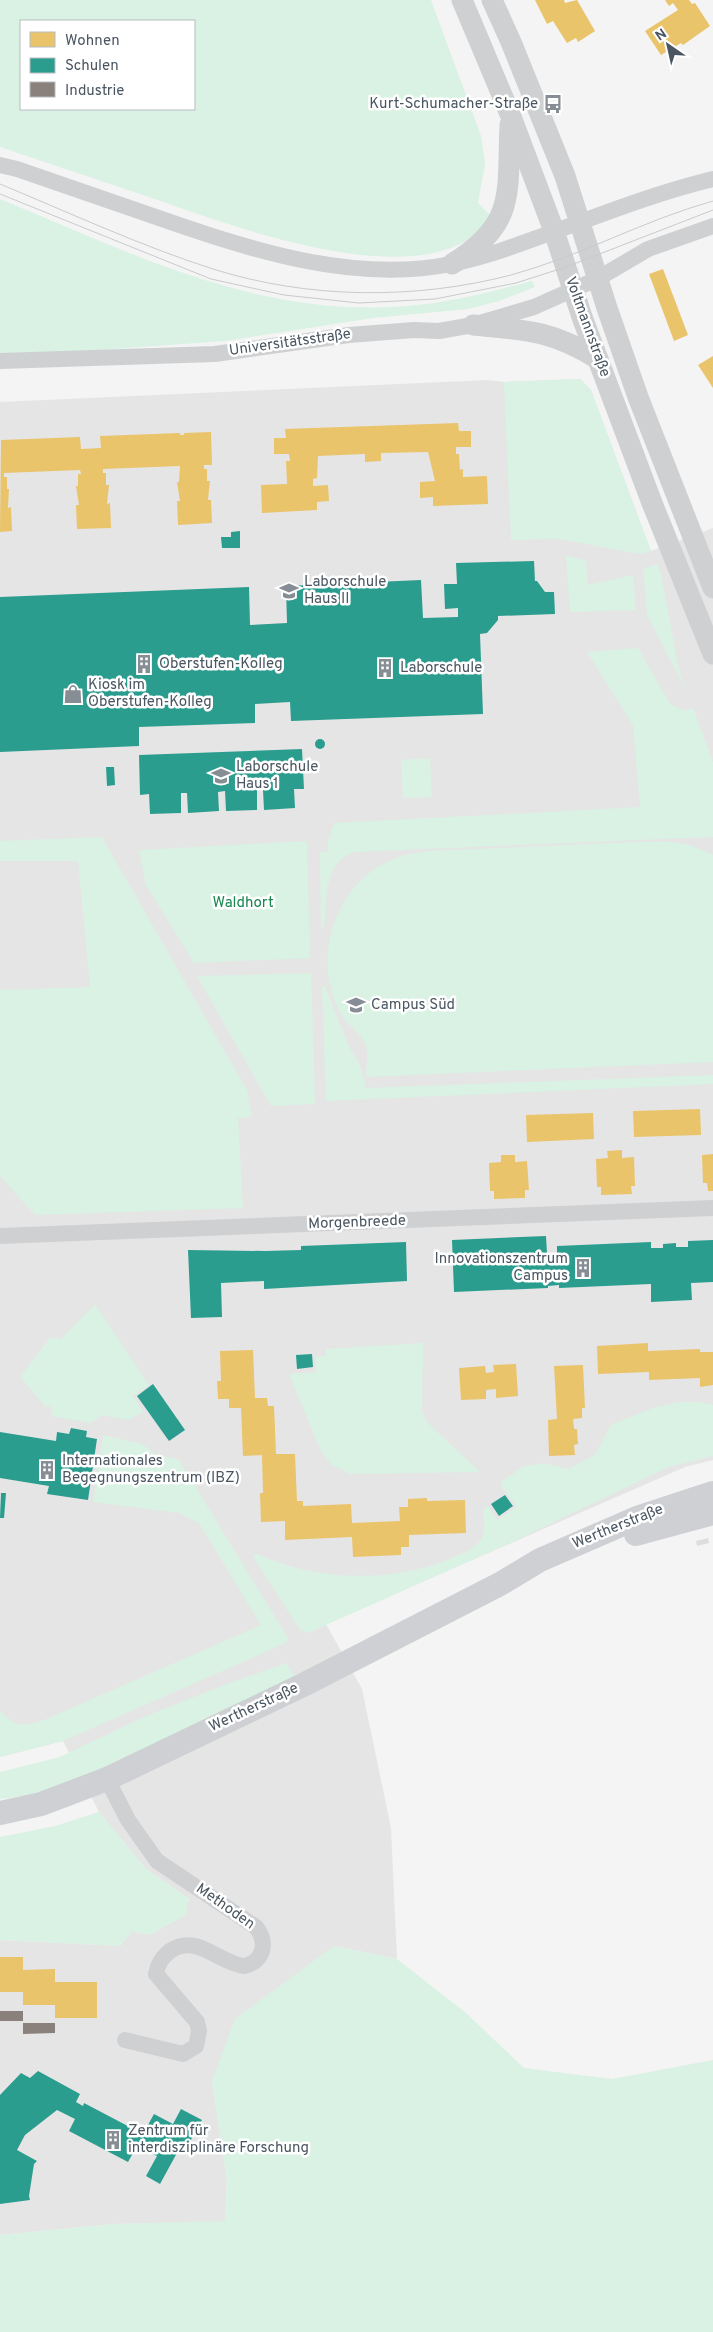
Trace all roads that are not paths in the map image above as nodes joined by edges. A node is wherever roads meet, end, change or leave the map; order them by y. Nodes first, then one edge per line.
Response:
1 (462, 0) edge
2 (492, 0) edge
3 (510, 114) junction
4 (0, 159) edge
5 (0, 165) edge
6 (17, 169) junction
7 (713, 179) edge
8 (580, 222) junction
9 (713, 226) edge
10 (554, 231) junction
11 (452, 264) junction
12 (597, 279) junction
13 (574, 290) junction
14 (473, 325) junction
15 (598, 359) junction
16 (0, 361) edge
17 (713, 588) edge
18 (713, 654) edge
19 (713, 1208) edge
20 (0, 1236) edge
21 (713, 1493) edge
22 (713, 1513) edge
23 (500, 1584) junction
24 (107, 1779) junction
25 (0, 1813) edge
26 (126, 2040) dead end

1 - 3 street, Voltmannstraße
2 - 8 street, Voltmannstraße
3 - 10 street, Voltmannstraße
3 - 11 street
4 - 6 street
5 - 6 street
6 - 11 street
7 - 8 street
8 - 10 street
8 - 12 street, Voltmannstraße
9 - 12 street
10 - 11 street
10 - 13 street, Voltmannstraße
12 - 13 street
12 - 17 street, Voltmannstraße
13 - 14 street, Universitätsstraße
13 - 15 street, Voltmannstraße
14 - 15 street
14 - 16 street, Universitätsstraße
15 - 18 street, Voltmannstraße
19 - 20 street, Morgenbreede
21 - 23 main road, Wertherstraße
22 - 23 main road, Wertherstraße
23 - 24 main road, Wertherstraße
24 - 25 main road, Wertherstraße
24 - 26 street, Methoden

